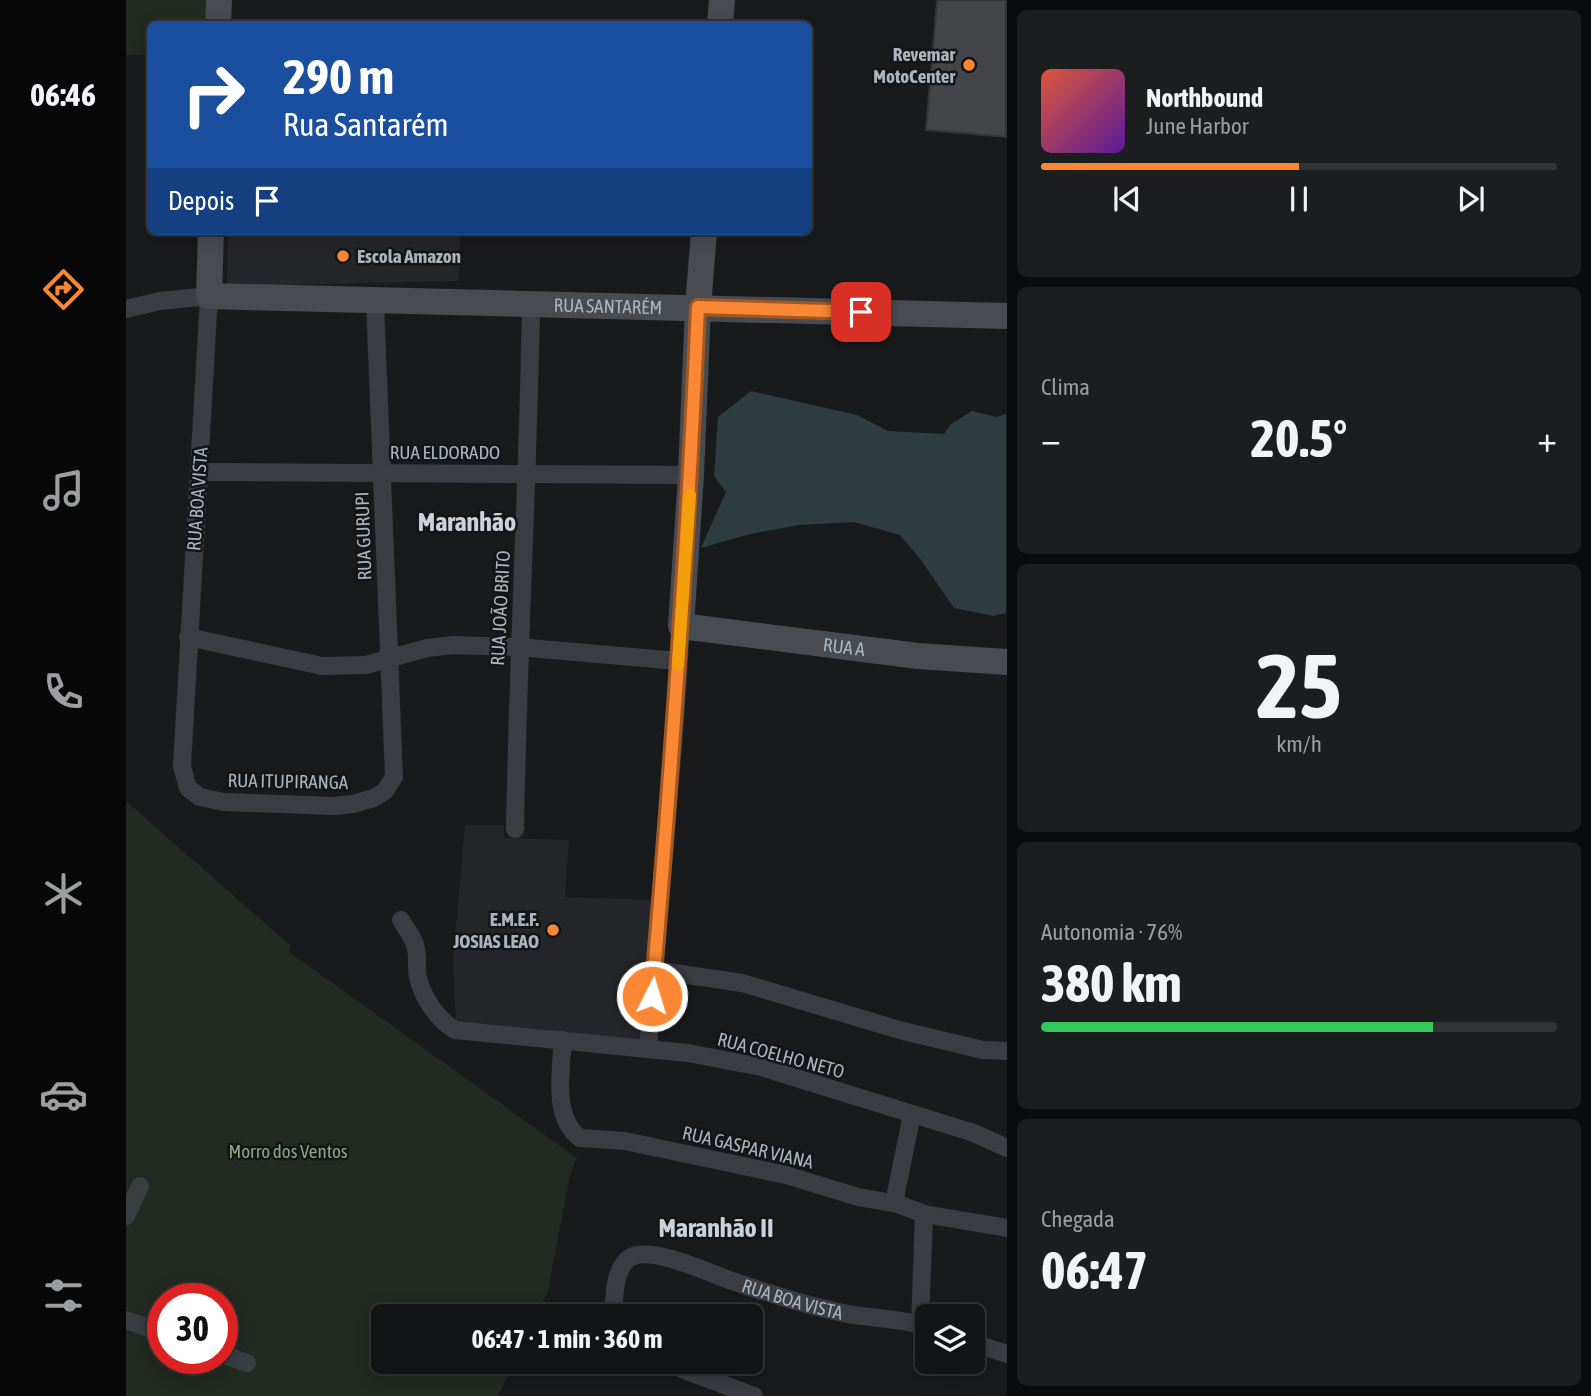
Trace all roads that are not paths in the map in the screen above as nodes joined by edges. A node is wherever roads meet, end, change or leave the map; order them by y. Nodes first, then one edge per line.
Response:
1 (219, 0) edge
2 (722, 0) edge
3 (218, 21) edge
4 (720, 21) edge
5 (211, 235) edge
6 (704, 235) edge
7 (209, 296) junction
8 (375, 302) junction
9 (531, 306) junction
10 (698, 307) junction
11 (126, 309) edge
12 (1006, 316) edge
13 (199, 472) junction
14 (381, 472) junction
15 (528, 473) junction
16 (691, 475) junction
17 (681, 626) junction
18 (188, 637) junction
19 (518, 647) junction
20 (389, 657) junction
21 (678, 661) junction
22 (1006, 662) edge
23 (183, 766) joint
24 (394, 769) joint
25 (515, 829) dead end
26 (401, 920) dead end
27 (654, 970) junction
28 (563, 1040) junction
29 (648, 1048) junction
30 (1006, 1051) edge
31 (912, 1114) junction
32 (1006, 1148) edge
33 (140, 1186) dead end
34 (894, 1203) junction
35 (924, 1214) junction
36 (126, 1216) edge
37 (1006, 1228) edge
38 (614, 1304) edge
39 (924, 1304) edge
40 (126, 1320) edge
41 (915, 1324) edge
42 (147, 1327) edge
43 (985, 1347) edge
44 (1006, 1354) edge
45 (238, 1360) edge
46 (247, 1363) dead end
47 (695, 1374) edge
48 (754, 1396) edge

1 - 3 street
2 - 4 street
5 - 7 street, RUA BOA VISTA
6 - 10 street
7 - 8 street, RUA SANTARÉM
7 - 11 street
7 - 13 street, RUA BOA VISTA
8 - 9 street, RUA SANTARÉM
8 - 14 street, RUA GURUPI
9 - 10 street, RUA SANTARÉM
9 - 15 street, RUA JOÃO BRITO
10 - 12 street, RUA SANTARÉM
10 - 16 street
13 - 14 street, RUA ELDORADO
13 - 18 street, RUA BOA VISTA
14 - 15 street, RUA ELDORADO
14 - 20 street, RUA GURUPI
15 - 16 street, RUA ELDORADO
15 - 19 street, RUA JOÃO BRITO
16 - 17 street
17 - 21 street
17 - 22 street, RUA A
18 - 20 street
18 - 23 street, RUA BOA VISTA
19 - 20 street
19 - 21 street
19 - 25 street, RUA JOÃO BRITO
20 - 24 street, RUA GURUPI
21 - 27 street
23 - 24 street, RUA ITUPIRANGA
26 - 28 street, RUA COELHO NETO
27 - 29 street
27 - 30 street
28 - 29 street, RUA COELHO NETO
28 - 34 street, RUA GASPAR VIANA
29 - 31 street, RUA COELHO NETO
31 - 32 street, RUA COELHO NETO
31 - 34 street
33 - 36 street
34 - 35 street, RUA GASPAR VIANA
35 - 37 street, RUA GASPAR VIANA
35 - 39 street
38 - 41 street, RUA BOA VISTA
40 - 42 street
43 - 44 street
45 - 46 street
47 - 48 street

